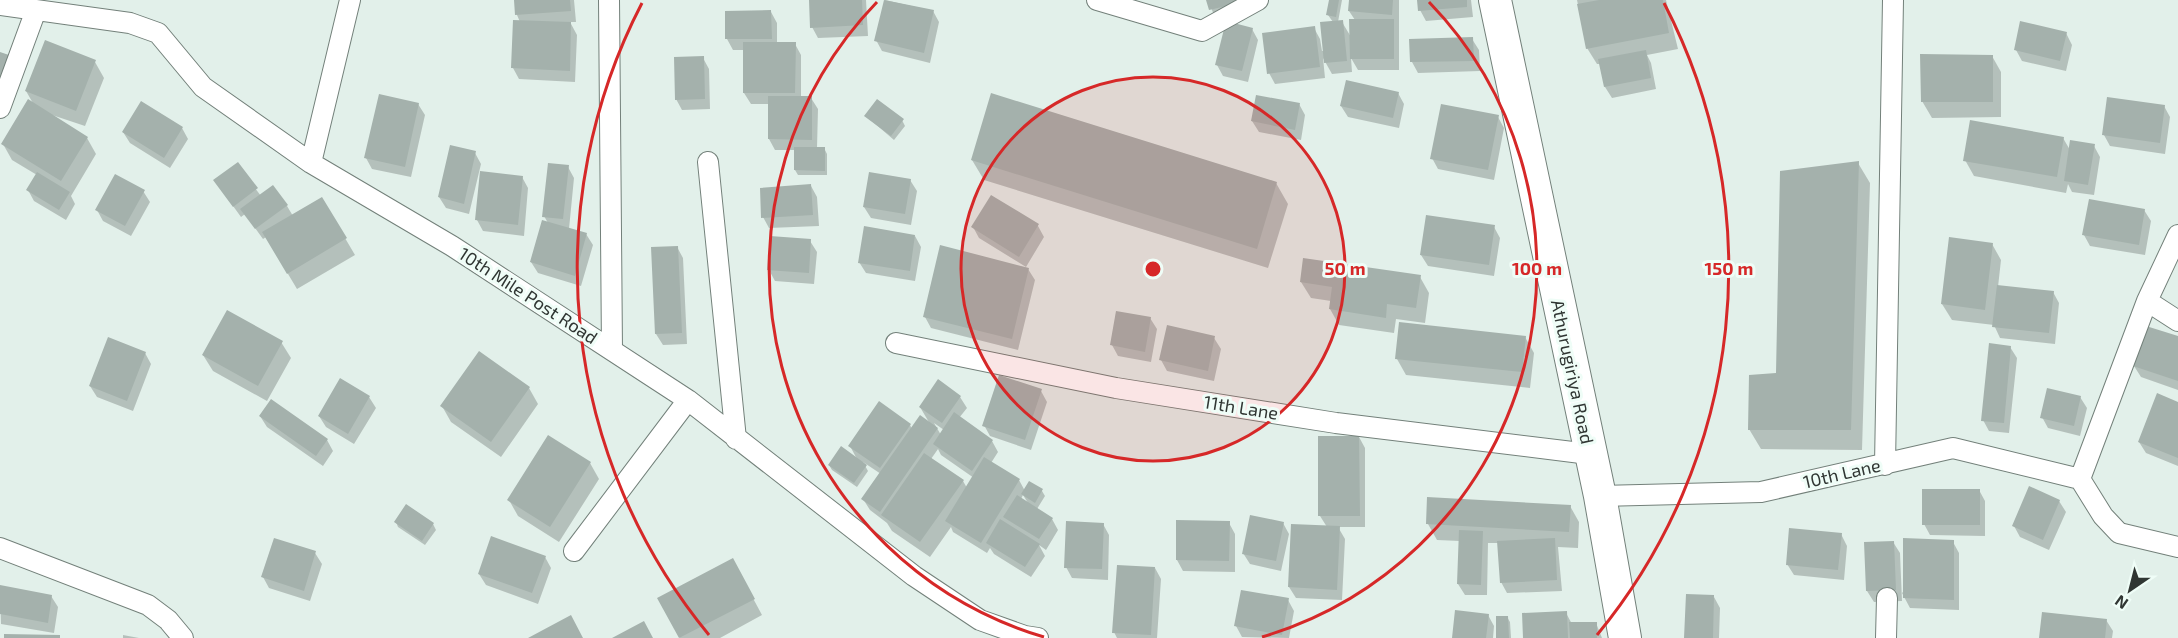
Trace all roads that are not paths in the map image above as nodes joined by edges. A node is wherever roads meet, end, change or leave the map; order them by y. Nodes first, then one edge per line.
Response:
1 (350, 0) edge
2 (609, 0) edge
3 (1097, 0) edge
4 (1258, 0) edge
5 (1495, 0) edge
6 (1893, 0) edge
7 (0, 5) edge
8 (36, 10) junction
9 (0, 108) edge
10 (708, 162) dead end
11 (311, 163) junction
12 (2178, 236) edge
13 (2147, 301) junction
14 (2178, 321) edge
15 (896, 343) dead end
16 (612, 350) junction
17 (688, 400) junction
18 (736, 440) junction
19 (1589, 454) junction
20 (1885, 465) junction
21 (2080, 479) junction
22 (1600, 496) junction
23 (2178, 547) edge
24 (0, 548) edge
25 (574, 551) dead end
26 (1887, 598) dead end
27 (183, 638) edge
28 (1038, 638) edge
29 (1625, 638) edge
30 (1886, 638) edge

1 - 11 street
2 - 16 street
3 - 4 street
5 - 19 main road, Athurugiriya Road
6 - 20 street
7 - 8 street, 10th Mile Post Road
8 - 9 street
8 - 11 street, 10th Mile Post Road
10 - 18 street
11 - 16 street, 10th Mile Post Road
12 - 13 street
13 - 14 street
13 - 21 street
15 - 19 street, 11th Lane
16 - 17 street, 10th Mile Post Road
17 - 18 street, 10th Mile Post Road
17 - 25 street
18 - 28 street, 10th Mile Post Road
19 - 22 main road, Athurugiriya Road
20 - 21 street, 10th Lane
20 - 22 street, 10th Lane
21 - 23 street
22 - 29 main road, Athurugiriya Road
24 - 27 street
26 - 30 street

